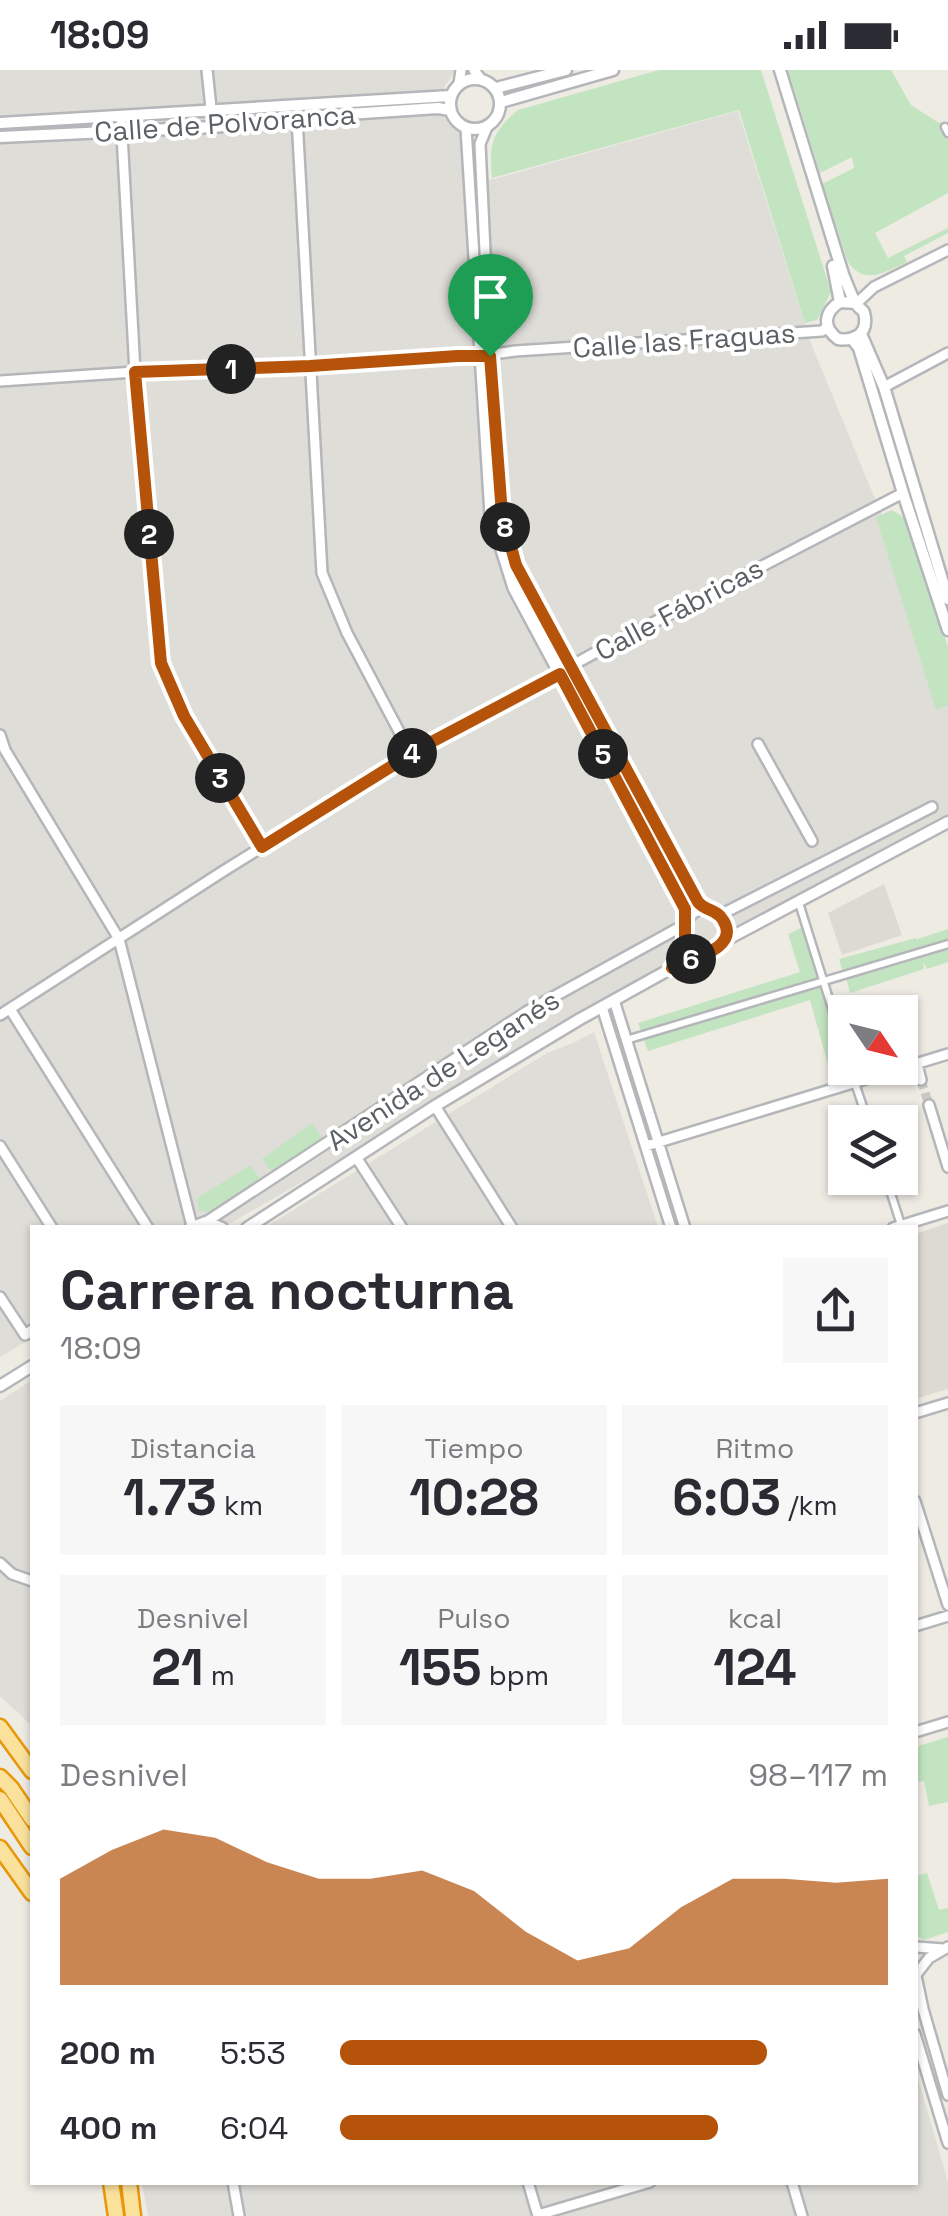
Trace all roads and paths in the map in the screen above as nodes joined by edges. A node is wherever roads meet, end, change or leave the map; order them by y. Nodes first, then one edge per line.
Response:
1 (207, 70) edge
2 (462, 70) edge
3 (566, 70) edge
4 (613, 70) edge
5 (770, 70) edge
6 (780, 70) edge
7 (477, 74) edge
8 (458, 84) junction
9 (496, 88) junction
10 (450, 96) junction
11 (500, 102) junction
12 (450, 110) junction
13 (211, 111) junction
14 (122, 116) junction
15 (297, 118) junction
16 (0, 123) edge
17 (213, 127) junction
18 (487, 127) junction
19 (466, 128) junction
20 (122, 132) junction
21 (0, 137) edge
22 (948, 250) edge
23 (840, 302) junction
24 (856, 304) junction
25 (827, 327) junction
26 (856, 336) junction
27 (948, 352) edge
28 (484, 356) junction
29 (310, 366) junction
30 (135, 372) junction
31 (0, 381) edge
32 (884, 386) junction
33 (903, 492) junction
34 (948, 599) edge
35 (948, 629) edge
36 (565, 671) junction
37 (0, 735) edge
38 (758, 744) dead end
39 (411, 754) junction
40 (932, 807) dead end
41 (947, 825) edge
42 (812, 841) dead end
43 (262, 847) junction
44 (799, 903) junction
45 (704, 909) junction
46 (723, 919) junction
47 (685, 927) junction
48 (750, 928) junction
49 (119, 939) junction
50 (724, 942) junction
51 (948, 944) edge
52 (707, 953) junction
53 (672, 968) junction
54 (823, 982) junction
55 (828, 997) edge
56 (614, 1000) junction
57 (602, 1007) junction
58 (10, 1009) junction
59 (0, 1016) edge
60 (626, 1040) junction
61 (948, 1054) edge
62 (918, 1063) edge
63 (918, 1069) edge
64 (922, 1080) tunnel mouth
65 (845, 1085) edge
66 (929, 1105) tunnel mouth
67 (435, 1106) junction
68 (658, 1143) junction
69 (0, 1146) edge
70 (646, 1146) junction
71 (356, 1157) junction
72 (948, 1167) edge
73 (890, 1195) edge
74 (948, 1211) edge
75 (206, 1222) junction
76 (50, 1225) edge
77 (146, 1225) edge
78 (190, 1225) edge
79 (197, 1225) edge
80 (214, 1225) edge
81 (252, 1225) edge
82 (400, 1225) edge
83 (510, 1225) edge
84 (670, 1225) edge
85 (683, 1225) edge
86 (897, 1225) edge
87 (900, 1225) edge
88 (0, 1296) edge
89 (29, 1332) edge
90 (30, 1367) edge
91 (0, 1386) edge
92 (948, 1402) edge
93 (918, 1412) edge
94 (918, 1511) edge
95 (0, 1563) edge
96 (30, 1580) edge
97 (948, 1606) edge
98 (948, 1616) edge
99 (918, 1625) edge
100 (948, 1722) edge
101 (0, 1728) edge
102 (918, 1731) edge
103 (30, 1768) edge
104 (0, 1776) edge
105 (0, 1800) edge
106 (30, 1817) edge
107 (30, 1844) edge
108 (0, 1848) edge
109 (30, 1890) edge
110 (918, 1946) edge
111 (946, 1948) edge
112 (918, 1949) edge
113 (923, 1965) junction
114 (918, 1973) edge
115 (918, 1985) edge
116 (918, 2044) edge
117 (948, 2096) edge
118 (948, 2143) edge
119 (111, 2185) edge
120 (129, 2185) edge
121 (234, 2185) edge
122 (529, 2185) edge
123 (640, 2185) edge
124 (793, 2185) edge
125 (116, 2216) edge
126 (133, 2216) edge
127 (239, 2216) edge
128 (538, 2216) edge
129 (802, 2216) edge

1 - 13 street
2 - 8 street
3 - 9 street
4 - 11 street
5 - 23 street
6 - 24 street
7 - 8 street
7 - 9 street
8 - 10 street
9 - 11 street
10 - 12 street
10 - 13 street, Calle de Polvoranca
11 - 18 street
12 - 15 street, Calle de Polvoranca
12 - 19 street
13 - 14 street, Calle de Polvoranca
13 - 17 street
14 - 16 street, Calle de Polvoranca
14 - 20 street
15 - 17 street, Calle de Polvoranca
15 - 29 street
17 - 20 street, Calle de Polvoranca
18 - 19 street
18 - 28 street
19 - 28 street
20 - 21 street, Calle de Polvoranca
20 - 30 street
22 - 24 street
23 - 24 street
23 - 25 street
24 - 26 street
25 - 26 street
25 - 28 street, Calle las Fraguas
26 - 32 street
26 - 33 street
27 - 32 street
28 - 29 street, Calle las Fraguas
28 - 36 street
29 - 30 street, Calle las Fraguas
29 - 39 street
30 - 31 street, Calle las Fraguas
30 - 43 street
32 - 34 street
33 - 35 street
33 - 36 street, Calle Fábricas
36 - 39 street, Calle Fábricas
36 - 45 street
36 - 47 street
37 - 49 street
38 - 42 street
39 - 43 street, Calle Fábricas
40 - 46 street
41 - 44 street
43 - 49 street, Calle Fábricas
44 - 48 street
44 - 54 street
45 - 46 street
45 - 47 street
46 - 48 street
46 - 50 street
47 - 52 street
47 - 53 street
47 - 75 street, Avenida de Leganés
48 - 50 street
49 - 58 street, Calle Fábricas
49 - 78 street
50 - 52 street
51 - 54 street
52 - 53 street, Avenida de Leganés
53 - 56 street, Avenida de Leganés
54 - 55 street
54 - 60 street
56 - 57 street, Avenida de Leganés
56 - 60 street
57 - 67 street, Avenida de Leganés
57 - 70 street
58 - 59 street, Calle Fábricas
58 - 77 street
60 - 68 street
61 - 62 street
63 - 64 street
65 - 68 street
66 - 72 street
67 - 71 street, Avenida de Leganés
67 - 83 street
68 - 70 street
68 - 85 street
69 - 76 street
70 - 84 street
71 - 81 street, Avenida de Leganés
71 - 82 street
73 - 86 street
74 - 87 street
75 - 79 street
75 - 80 street
88 - 89 street
90 - 91 street
92 - 93 street
94 - 97 street
95 - 96 street
98 - 99 street
100 - 102 street
101 - 103 highway
104 - 106 highway
105 - 107 highway
108 - 109 highway
110 - 111 street
111 - 113 street
112 - 113 street
113 - 114 street
115 - 117 street
116 - 118 street
119 - 125 highway
120 - 126 highway
121 - 127 street
122 - 128 street
123 - 128 street
124 - 129 street

